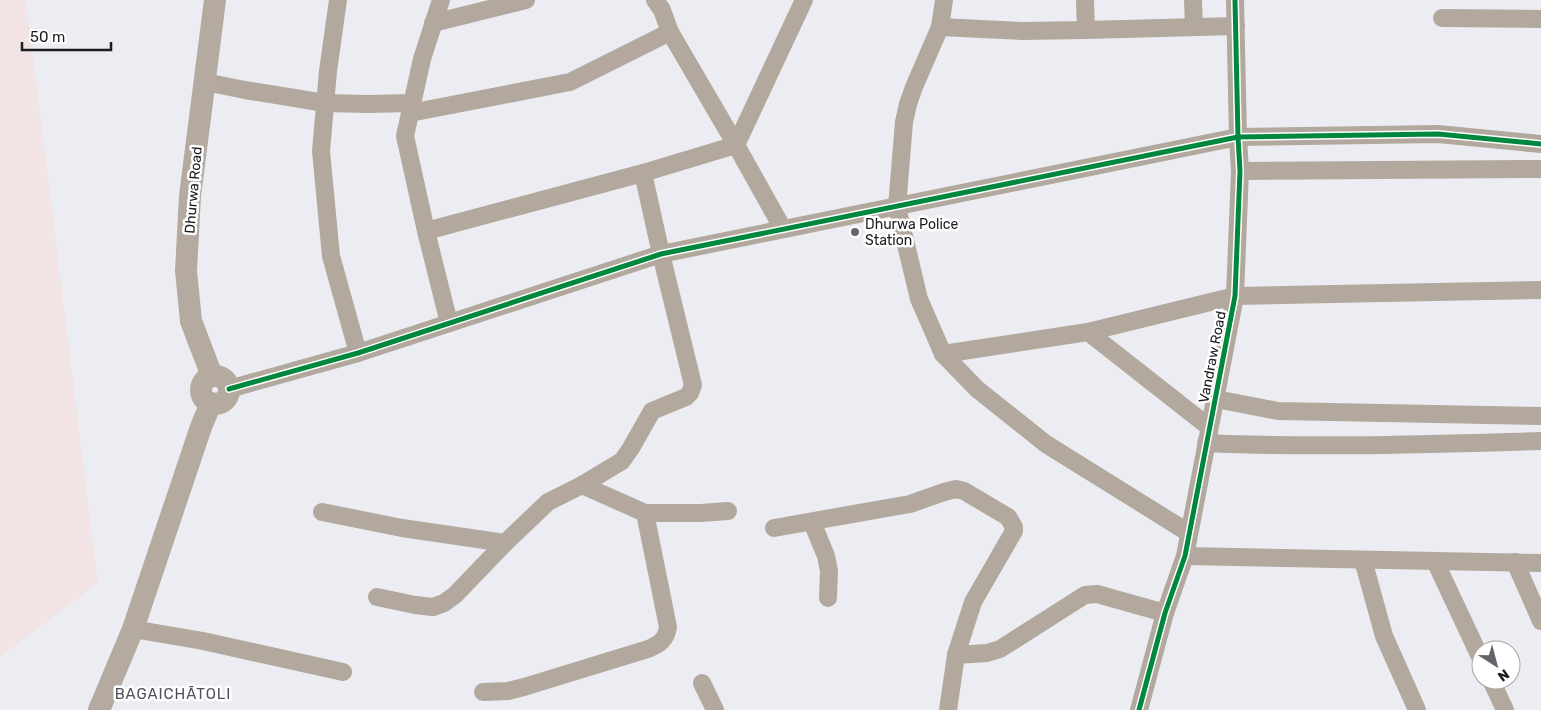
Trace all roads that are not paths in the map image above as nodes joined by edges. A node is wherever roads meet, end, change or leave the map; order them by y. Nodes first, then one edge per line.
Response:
1 (215, 0) edge
2 (338, 0) edge
3 (441, 0) edge
4 (526, 0) edge
5 (804, 0) edge
6 (944, 0) edge
7 (1085, 0) edge
8 (1193, 0) edge
9 (1235, 0) edge
10 (663, 4) edge
11 (1442, 18) dead end
12 (1541, 19) edge
13 (433, 23) junction
14 (1236, 26) junction
15 (940, 27) junction
16 (1194, 28) junction
17 (1086, 30) junction
18 (670, 32) junction
19 (205, 82) junction
20 (325, 103) junction
21 (411, 108) junction
22 (1238, 137) junction
23 (1541, 144) edge
24 (736, 145) junction
25 (1541, 169) edge
26 (1240, 171) junction
27 (643, 173) junction
28 (897, 207) junction
29 (783, 230) junction
30 (426, 231) junction
31 (660, 254) junction
32 (1541, 290) edge
33 (1235, 296) junction
34 (449, 323) junction
35 (1088, 332) junction
36 (358, 353) junction
37 (943, 354) junction
38 (221, 382) junction
39 (1216, 399) junction
40 (1541, 416) edge
41 (1207, 435) junction
42 (1541, 441) edge
43 (582, 485) junction
44 (322, 512) dead end
45 (728, 512) dead end
46 (645, 513) junction
47 (812, 522) junction
48 (774, 528) dead end
49 (1189, 533) junction
50 (505, 543) junction
51 (1185, 556) junction
52 (1363, 560) junction
53 (1435, 561) junction
54 (1515, 562) junction
55 (1541, 563) edge
56 (377, 598) dead end
57 (828, 598) dead end
58 (1165, 613) junction
59 (1541, 621) edge
60 (134, 629) junction
61 (1472, 640) edge
62 (956, 655) junction
63 (343, 672) dead end
64 (702, 684) dead end
65 (1495, 690) edge
66 (483, 692) dead end
67 (99, 710) edge
68 (715, 710) edge
69 (948, 710) edge
70 (1138, 710) edge
71 (1417, 710) edge
72 (1504, 710) edge

1 - 19 main road, Dhurwa Road
2 - 20 street
3 - 13 street
4 - 13 street
5 - 24 street
6 - 15 street
7 - 17 street
8 - 16 street
9 - 14 street, Vandraw Road
10 - 18 street
11 - 12 street
13 - 21 street
14 - 16 street
14 - 22 street, Vandraw Road
15 - 17 street
15 - 28 street
16 - 17 street
18 - 21 street
18 - 24 street
19 - 20 street
19 - 38 main road, Dhurwa Road
20 - 21 street
20 - 36 street
21 - 30 street
22 - 23 street
22 - 26 street, Vandraw Road
22 - 28 street
24 - 27 street
24 - 29 street
25 - 26 street
26 - 33 street, Vandraw Road
27 - 30 street
27 - 31 street
28 - 29 street
28 - 37 street
29 - 31 street
30 - 34 street
31 - 34 street
31 - 43 street
32 - 33 street
33 - 35 street
33 - 39 street, Vandraw Road
34 - 36 street
35 - 37 street
35 - 41 street
36 - 38 street
37 - 49 street
38 - 60 main road
39 - 40 street
39 - 41 street, Vandraw Road
41 - 42 street
41 - 49 street, Vandraw Road
43 - 46 street
43 - 50 street
44 - 50 street
45 - 46 street
46 - 66 street
47 - 48 street
47 - 57 street
47 - 62 street
49 - 51 street, Vandraw Road
50 - 56 street
51 - 52 street
51 - 58 street, Vandraw Road
52 - 53 street
52 - 71 street
53 - 54 street
53 - 61 street
54 - 55 street
54 - 59 street
58 - 62 street
58 - 70 street, Vandraw Road
60 - 63 street
60 - 67 main road
62 - 69 street
64 - 68 street
65 - 72 street

